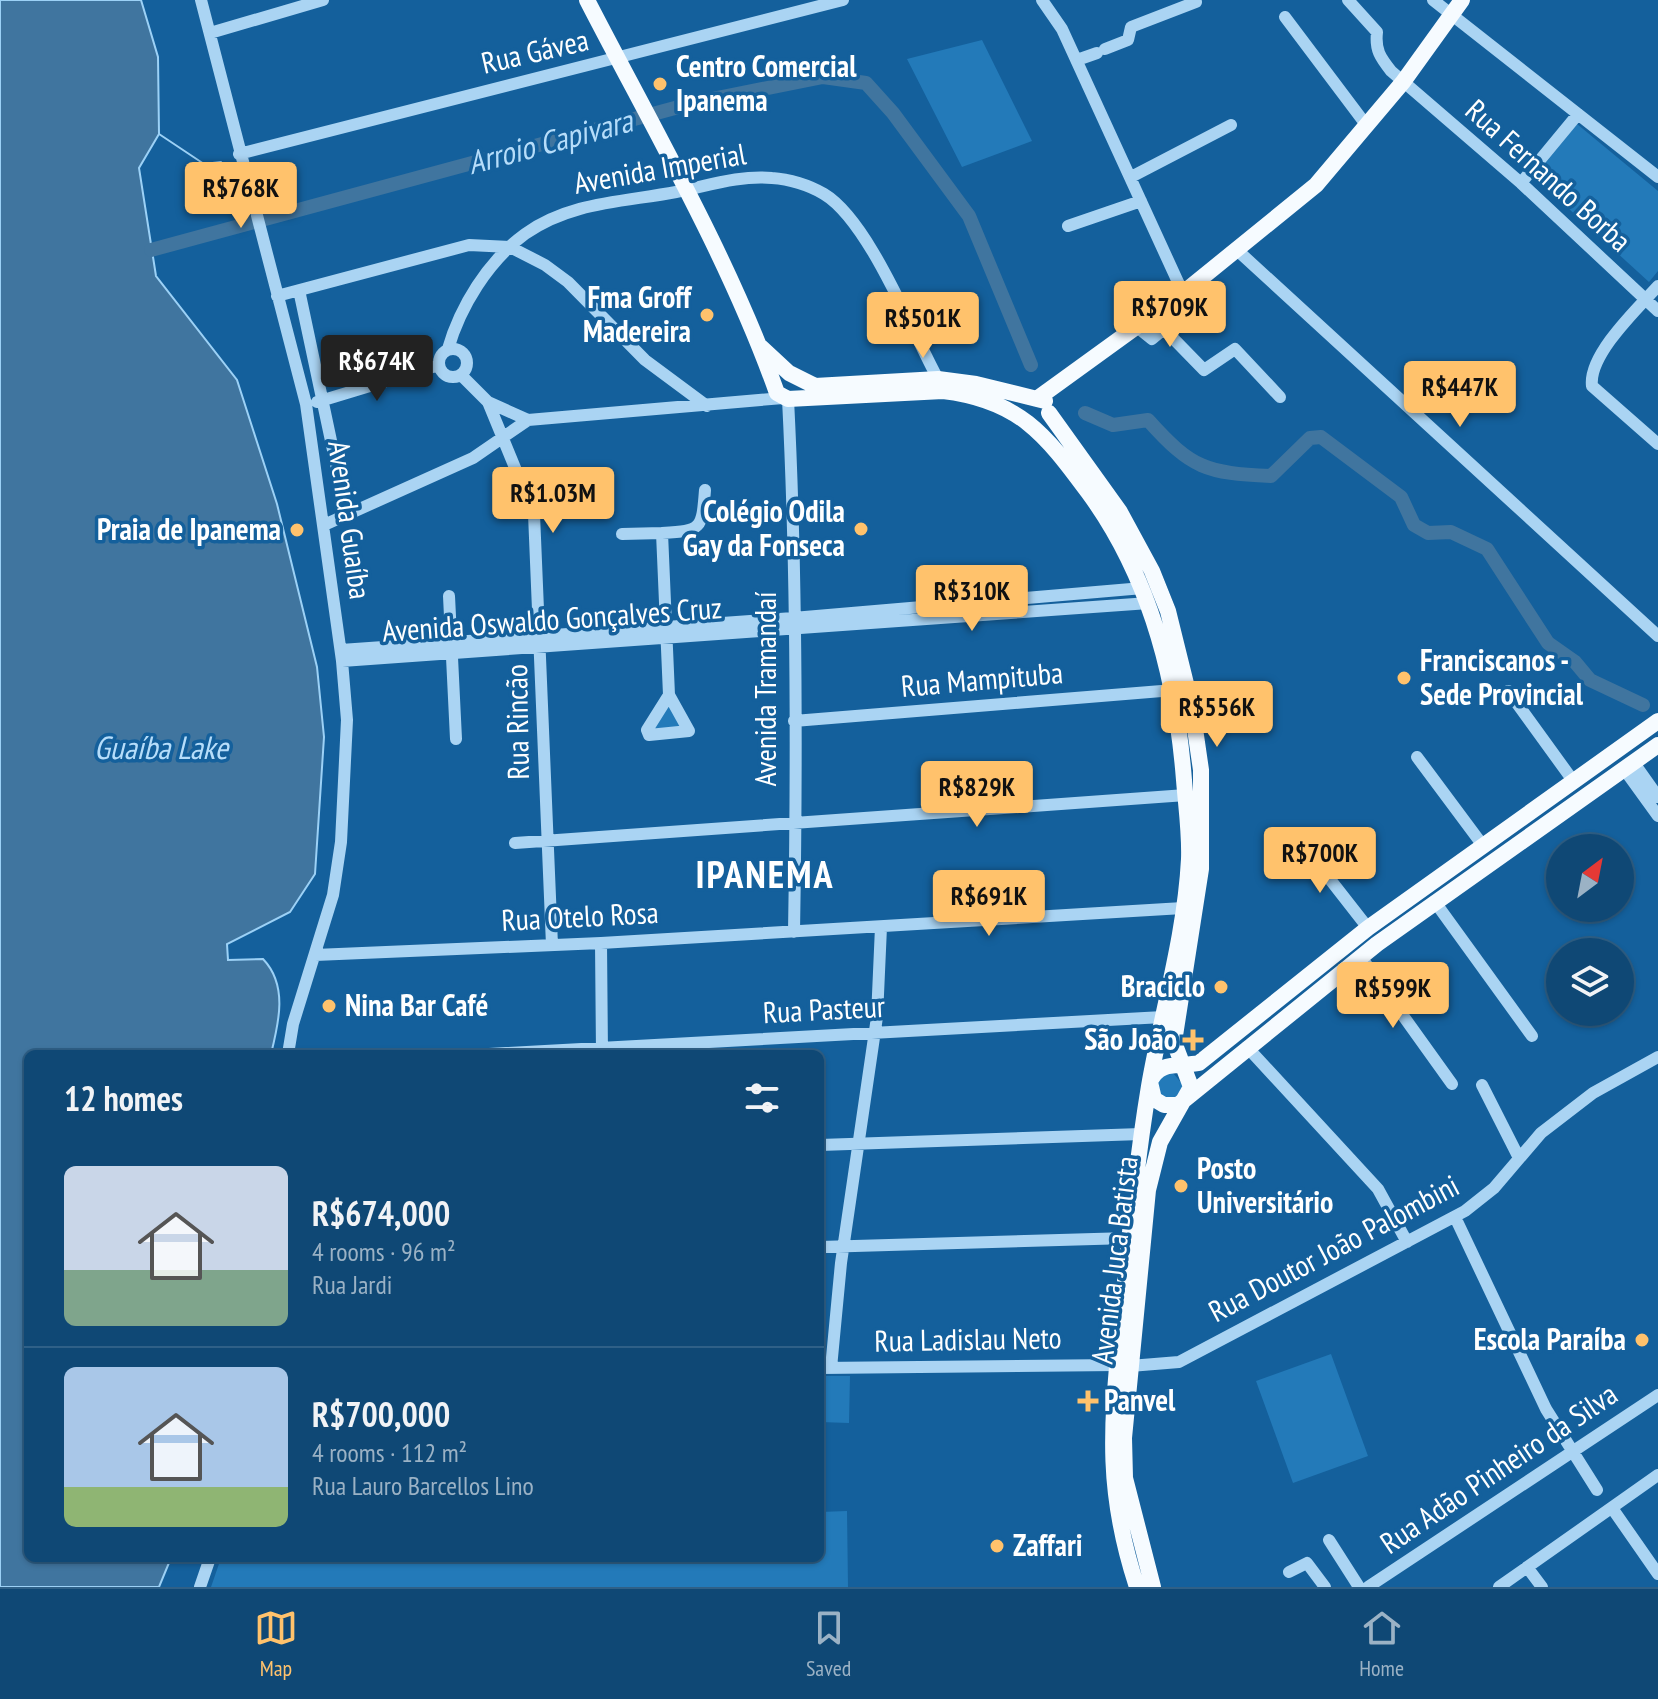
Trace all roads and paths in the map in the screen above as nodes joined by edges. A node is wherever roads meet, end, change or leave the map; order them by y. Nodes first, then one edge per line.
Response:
1 (201, 0) edge
2 (323, 0) edge
3 (587, 0) edge
4 (843, 0) edge
5 (1042, 0) edge
6 (1348, 0) edge
7 (1433, 0) edge
8 (1196, 2) dead end
9 (1457, 8) edge
10 (1285, 17) dead end
11 (210, 33) junction
12 (618, 59) junction
13 (1077, 60) junction
14 (1403, 82) junction
15 (1578, 114) junction
16 (1231, 125) dead end
17 (1367, 126) junction
18 (239, 154) junction
19 (1131, 177) junction
20 (1658, 177) edge
21 (1521, 183) junction
22 (685, 190) junction
23 (1141, 201) junction
24 (1068, 226) dead end
25 (510, 247) junction
26 (1237, 250) junction
27 (1658, 286) edge
28 (299, 290) junction
29 (1183, 293) junction
30 (277, 296) junction
31 (1646, 300) junction
32 (1658, 311) edge
33 (1153, 314) junction
34 (1137, 327) junction
35 (1164, 329) junction
36 (759, 345) junction
37 (448, 349) junction
38 (439, 365) junction
39 (461, 375) junction
40 (794, 376) junction
41 (938, 379) junction
42 (783, 393) junction
43 (1280, 397) dead end
44 (323, 401) junction
45 (488, 402) junction
46 (306, 404) junction
47 (1042, 405) junction
48 (707, 406) junction
49 (528, 420) junction
50 (1029, 421) junction
51 (1658, 423) edge
52 (1647, 434) junction
53 (503, 436) junction
54 (1658, 444) edge
55 (705, 490) dead end
56 (347, 516) junction
57 (324, 525) junction
58 (662, 533) junction
59 (622, 534) dead end
60 (1146, 595) junction
61 (449, 596) dead end
62 (793, 624) junction
63 (668, 632) junction
64 (1658, 636) edge
65 (542, 642) junction
66 (454, 648) junction
67 (342, 655) junction
68 (1174, 690) junction
69 (1508, 691) dead end
70 (669, 695) dead end
71 (794, 721) junction
72 (1658, 721) edge
73 (456, 739) dead end
74 (1658, 745) edge
75 (1417, 757) dead end
76 (1603, 760) junction
77 (1629, 766) junction
78 (1574, 782) junction
79 (1186, 795) junction
80 (1658, 797) edge
81 (1658, 816) edge
82 (794, 825) junction
83 (1300, 841) dead end
84 (547, 842) junction
85 (515, 843) dead end
86 (1484, 847) junction
87 (1464, 862) junction
88 (1459, 885) junction
89 (1435, 902) junction
90 (1183, 908) junction
91 (881, 927) junction
92 (1368, 928) junction
93 (794, 932) junction
94 (601, 943) junction
95 (552, 945) junction
96 (315, 955) junction
97 (1361, 957) junction
98 (1163, 1017) junction
99 (874, 1033) junction
100 (1532, 1036) dead end
101 (1247, 1047) junction
102 (289, 1050) edge
103 (602, 1050) edge
104 (617, 1050) edge
105 (1658, 1057) edge
106 (1182, 1066) junction
107 (1150, 1082) junction
108 (1452, 1084) dead end
109 (1482, 1085) dead end
110 (1186, 1098) junction
111 (1141, 1134) junction
112 (857, 1144) junction
113 (824, 1145) edge
114 (1519, 1158) junction
115 (1455, 1217) junction
116 (1129, 1238) junction
117 (1407, 1242) junction
118 (843, 1246) junction
119 (824, 1247) edge
120 (1123, 1366) junction
121 (826, 1368) edge
122 (1658, 1395) edge
123 (1572, 1452) junction
124 (1658, 1475) edge
125 (1597, 1490) dead end
126 (1612, 1508) junction
127 (1329, 1540) dead end
128 (209, 1562) edge
129 (1527, 1567) junction
130 (1289, 1572) dead end
131 (1658, 1574) edge
132 (200, 1587) edge
133 (1137, 1587) edge
134 (1153, 1587) edge
135 (1325, 1587) edge
136 (1359, 1587) edge
137 (1368, 1587) edge
138 (1499, 1587) edge
139 (1542, 1587) edge

1 - 11 street, Avenida Guaíba
2 - 11 street
3 - 12 main road, Avenida Tramandaí
4 - 12 street, Rua Gávea
5 - 13 street
6 - 14 street, Rua Fernando Borba
7 - 9 street
8 - 13 street
9 - 14 main road
9 - 15 street
10 - 17 street
11 - 18 street, Avenida Guaíba
12 - 18 street, Rua Gávea
12 - 22 main road, Avenida Tramandaí
13 - 19 street
14 - 17 main road
14 - 21 street, Rua Fernando Borba
15 - 20 street
15 - 21 street
16 - 19 street
17 - 26 main road
18 - 30 street, Avenida Guaíba
19 - 23 street
21 - 31 street, Rua Fernando Borba
22 - 25 street, Avenida Imperial
22 - 36 main road, Avenida Tramandaí
22 - 41 street, Avenida Imperial
23 - 24 street
23 - 29 street
25 - 28 street
25 - 37 street, Avenida Imperial
25 - 48 street
26 - 29 main road
26 - 64 street
27 - 31 street
28 - 30 street
28 - 44 street, Avenida Guaíba
29 - 33 main road
30 - 46 street, Avenida Guaíba
31 - 32 street, Rua Fernando Borba
31 - 52 street
33 - 34 main road
33 - 35 street
34 - 35 street
34 - 47 main road
35 - 43 street
36 - 40 main road, Avenida Tramandaí
36 - 42 main road, Avenida Tramandaí
37 - 38 street
37 - 39 street
38 - 39 street
38 - 44 street
39 - 45 street, Rua Rincão
40 - 41 main road
40 - 42 main road
41 - 47 main road
42 - 48 street
42 - 50 main road
42 - 62 street, Avenida Tramandaí
44 - 46 street
44 - 56 street, Avenida Guaíba
45 - 49 street
45 - 53 street, Rua Rincão
46 - 57 street, Avenida Guaíba
47 - 50 main road
47 - 106 main road
48 - 49 street
49 - 53 street
50 - 60 main road, Avenida Juca Batista
51 - 52 street
52 - 54 street
53 - 56 street
53 - 65 street, Rua Rincão
55 - 58 street
56 - 57 street
57 - 67 street, Avenida Guaíba
58 - 59 street
58 - 63 street
60 - 62 street, Avenida Oswaldo Gonçalves Cruz
60 - 68 main road, Avenida Juca Batista
61 - 66 street
62 - 63 street, Avenida Oswaldo Gonçalves Cruz
62 - 71 street, Avenida Tramandaí
63 - 65 street, Avenida Oswaldo Gonçalves Cruz
63 - 70 street
65 - 66 street, Avenida Oswaldo Gonçalves Cruz
65 - 84 street, Rua Rincão
66 - 67 street, Avenida Oswaldo Gonçalves Cruz
66 - 73 street
67 - 96 street, Avenida Guaíba
68 - 71 street, Rua Mampituba
68 - 79 main road, Avenida Juca Batista
69 - 78 street
71 - 82 street, Avenida Tramandaí
72 - 76 main road
74 - 77 main road, Avenida Juca Batista
75 - 86 street
76 - 77 main road
76 - 78 main road
77 - 80 street
77 - 81 street
77 - 88 main road, Avenida Juca Batista
78 - 86 main road
79 - 82 street
79 - 90 main road, Avenida Juca Batista
82 - 84 street
82 - 93 street, Avenida Tramandaí
83 - 92 street
84 - 85 street
84 - 95 street, Rua Rincão
86 - 87 main road
87 - 88 main road
87 - 92 main road
88 - 89 main road, Avenida Juca Batista
89 - 97 main road, Avenida Juca Batista
89 - 100 street
90 - 91 street, Rua Otelo Rosa
90 - 98 main road, Avenida Juca Batista
91 - 93 street, Rua Otelo Rosa
91 - 99 street
92 - 106 main road
93 - 94 street, Rua Otelo Rosa
94 - 95 street, Rua Otelo Rosa
94 - 103 street
95 - 96 street, Rua Otelo Rosa
96 - 102 street, Avenida Guaíba
97 - 101 main road, Avenida Juca Batista
97 - 108 street
98 - 99 street, Rua Pasteur
98 - 107 main road, Avenida Juca Batista
99 - 104 street, Rua Pasteur
99 - 112 street
101 - 110 main road, Avenida Juca Batista
101 - 117 street
105 - 114 street, Rua Doutor João Palombini
106 - 107 main road
106 - 110 main road
107 - 110 main road
107 - 111 main road, Avenida Juca Batista
109 - 114 street
110 - 120 main road, Avenida Juca Batista
111 - 112 street
111 - 116 main road, Avenida Juca Batista
112 - 113 street
112 - 118 street
114 - 115 street, Rua Doutor João Palombini
115 - 117 street, Rua Doutor João Palombini
115 - 123 street
116 - 118 street
116 - 120 main road, Avenida Juca Batista
117 - 120 street, Rua Doutor João Palombini
118 - 119 street
118 - 121 street
120 - 121 street, Rua Ladislau Neto
120 - 133 main road, Avenida Juca Batista
120 - 134 main road, Avenida Juca Batista
122 - 123 street, Rua Adão Pinheiro da Silva
123 - 125 street
123 - 137 street, Rua Adão Pinheiro da Silva
124 - 126 street
126 - 129 street
126 - 131 street
127 - 136 street
128 - 132 street
129 - 138 street
129 - 139 street
130 - 135 street

